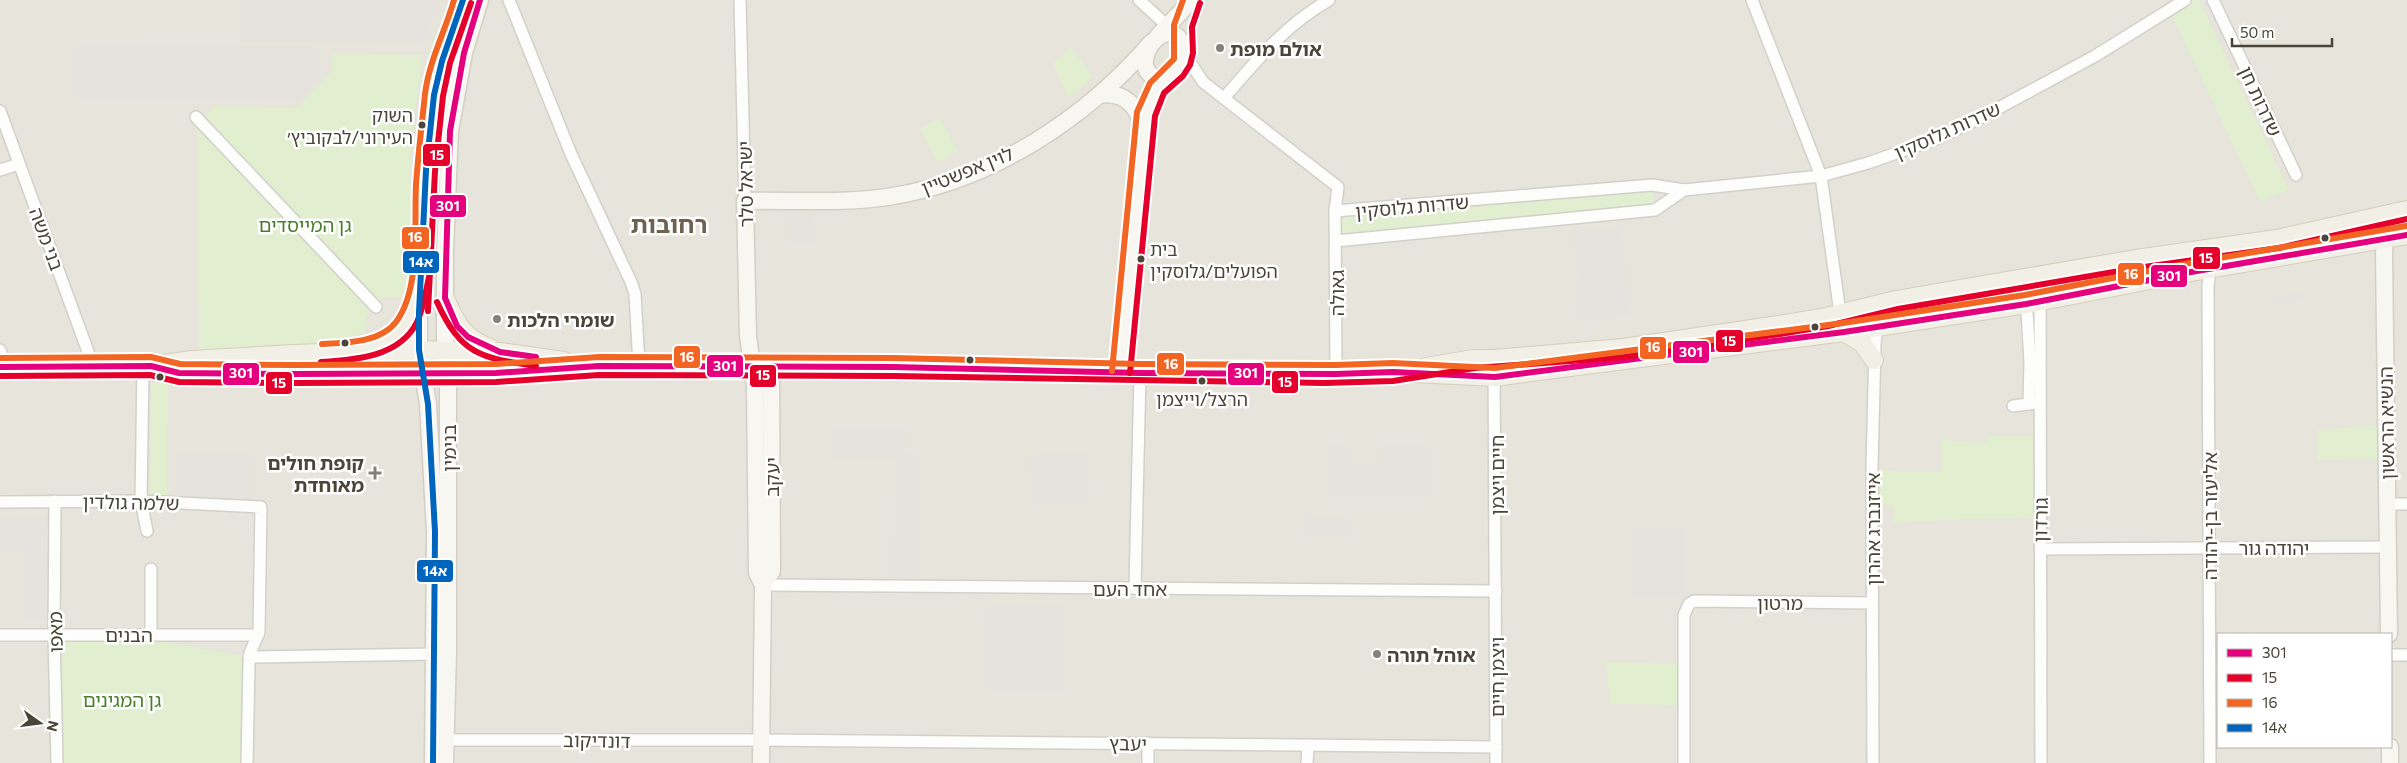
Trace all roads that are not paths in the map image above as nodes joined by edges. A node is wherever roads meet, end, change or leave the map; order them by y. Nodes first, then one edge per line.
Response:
1 (463, 0) edge
2 (480, 0) edge
3 (509, 0) edge
4 (740, 0) edge
5 (1139, 0) edge
6 (1329, 0) edge
7 (1752, 0) edge
8 (2185, 0) edge
9 (2213, 0) edge
10 (1192, 1) edge
11 (1170, 40) junction
12 (1169, 77) junction
13 (1203, 82) junction
14 (1099, 95) junction
15 (1224, 98) junction
16 (0, 110) edge
17 (196, 116) dead end
18 (1143, 131) junction
19 (19, 164) junction
20 (0, 170) edge
21 (2296, 175) dead end
22 (1821, 176) junction
23 (1684, 190) junction
24 (745, 201) junction
25 (1335, 212) junction
26 (2399, 212) edge
27 (2407, 235) edge
28 (2384, 239) junction
29 (1336, 241) junction
30 (2210, 269) junction
31 (421, 271) junction
32 (2033, 277) junction
33 (445, 298) junction
34 (1896, 300) junction
35 (2034, 303) junction
36 (376, 307) dead end
37 (1840, 313) junction
38 (1877, 326) junction
39 (1844, 332) junction
40 (0, 350) edge
41 (419, 350) junction
42 (446, 351) junction
43 (336, 352) junction
44 (500, 352) junction
45 (1874, 360) junction
46 (147, 366) junction
47 (599, 366) junction
48 (639, 366) junction
49 (3, 367) edge
50 (762, 367) junction
51 (94, 368) junction
52 (1494, 368) junction
53 (1122, 372) junction
54 (421, 373) junction
55 (447, 373) junction
56 (1140, 373) junction
57 (1336, 374) junction
58 (2035, 403) junction
59 (2013, 406) dead end
60 (55, 501) junction
61 (141, 501) junction
62 (0, 502) edge
63 (2388, 504) junction
64 (2407, 504) edge
65 (147, 531) dead end
66 (2388, 547) junction
67 (2209, 548) junction
68 (2040, 549) junction
69 (151, 569) dead end
70 (763, 585) junction
71 (1135, 588) junction
72 (1496, 591) junction
73 (1872, 602) junction
74 (2389, 633) edge
75 (54, 634) junction
76 (151, 634) junction
77 (0, 635) edge
78 (258, 635) junction
79 (435, 654) junction
80 (2392, 655) edge
81 (2407, 655) edge
82 (249, 657) junction
83 (439, 740) junction
84 (761, 740) junction
85 (1148, 744) junction
86 (1308, 745) junction
87 (1496, 747) junction
88 (2390, 748) edge
89 (57, 763) edge
90 (247, 763) edge
91 (433, 763) edge
92 (445, 763) edge
93 (761, 763) edge
94 (1148, 763) edge
95 (1307, 763) edge
96 (1496, 763) edge
97 (1684, 763) edge
98 (1873, 763) edge
99 (2041, 763) edge
100 (2210, 763) edge
101 (2390, 763) edge

1 - 31 street, בנימין
2 - 33 street, בנימין
3 - 48 street
4 - 24 street, ישראל טלר
5 - 11 street, שדרות גלוסקין
6 - 15 street
7 - 22 street
8 - 22 street, שדרות גלוסקין
9 - 21 street, שדרות חן
10 - 11 street, לוין אפשטיין
10 - 11 street, לוין אפשטיין
11 - 12 street
11 - 12 street
11 - 13 street, שדרות גלוסקין
11 - 14 street, לוין אפשטיין
12 - 13 street, שדרות גלוסקין
12 - 18 street
13 - 15 street, שדרות גלוסקין
14 - 18 street
14 - 24 street, לוין אפשטיין
15 - 25 street, שדרות גלוסקין
16 - 19 street, בני משה
17 - 36 street
18 - 53 street
19 - 20 street
19 - 51 street, בני משה
22 - 23 street, שדרות גלוסקין
22 - 37 street
23 - 25 street, שדרות גלוסקין
23 - 29 street, שדרות גלוסקין
24 - 50 street, ישראל טלר
25 - 29 street, גאולה
26 - 28 street, הנשיא הראשון
26 - 32 main road
27 - 28 main road
28 - 30 main road
28 - 63 street, הנשיא הראשון
29 - 57 street, גאולה
30 - 35 main road
30 - 67 street, אליעזר בן-יהודה
31 - 41 street, בנימין
31 - 43 main road
32 - 34 main road
32 - 35 street
33 - 42 street, בנימין
33 - 44 main road
34 - 37 main road
34 - 38 street
35 - 38 main road
35 - 58 street, גורדון
37 - 52 main road
38 - 39 main road
38 - 45 street, אייזנברג אהרון
39 - 45 main road
39 - 52 main road
40 - 49 street
41 - 42 main road
41 - 43 main road
41 - 54 street, בנימין
42 - 44 main road
42 - 55 street, בנימין
43 - 46 main road
44 - 47 main road
45 - 73 street, אייזנברג אהרון
46 - 51 main road
46 - 54 main road
46 - 61 street
47 - 48 main road
47 - 55 main road
48 - 50 main road
49 - 51 main road
50 - 53 main road
50 - 70 street, יעקב
52 - 57 main road
52 - 72 street, חיים ויצמן
53 - 56 main road
54 - 55 main road
54 - 79 street, בנימין
55 - 83 street, בנימין
56 - 57 main road
56 - 71 street
58 - 59 street
58 - 68 street, גורדון
60 - 61 street, שלמה גולדין
60 - 62 street, שלמה גולדין
60 - 75 street, מאפו
61 - 65 street
61 - 78 street, שלמה גולדין
63 - 64 street
63 - 66 street, הנשיא הראשון
66 - 67 street, יהודה גור
66 - 74 street, הנשיא הראשון
67 - 68 street, יהודה גור
67 - 100 street, אליעזר בן-יהודה
68 - 99 street, גורדון
69 - 76 street
70 - 71 street, אחד העם
70 - 84 street, יעקב
71 - 72 street, אחד העם
72 - 87 street, ויצמן חיים
73 - 97 street, מרטון
73 - 98 street, אייזנברג אהרון
75 - 76 street, הבנים
75 - 77 street, הבנים
75 - 89 street, מאפו
76 - 78 street, הבנים
78 - 82 street
79 - 82 street
79 - 83 street, בנימין
80 - 81 street
82 - 90 street
83 - 84 street, דונדיקוב
83 - 91 street, בנימין
83 - 92 street, בנימין
84 - 85 street, יעבץ
84 - 93 street, יעקב
85 - 86 street, יעבץ
85 - 94 street
86 - 87 street, יעבץ
86 - 95 street
87 - 96 street, ויצמן חיים
88 - 101 street

